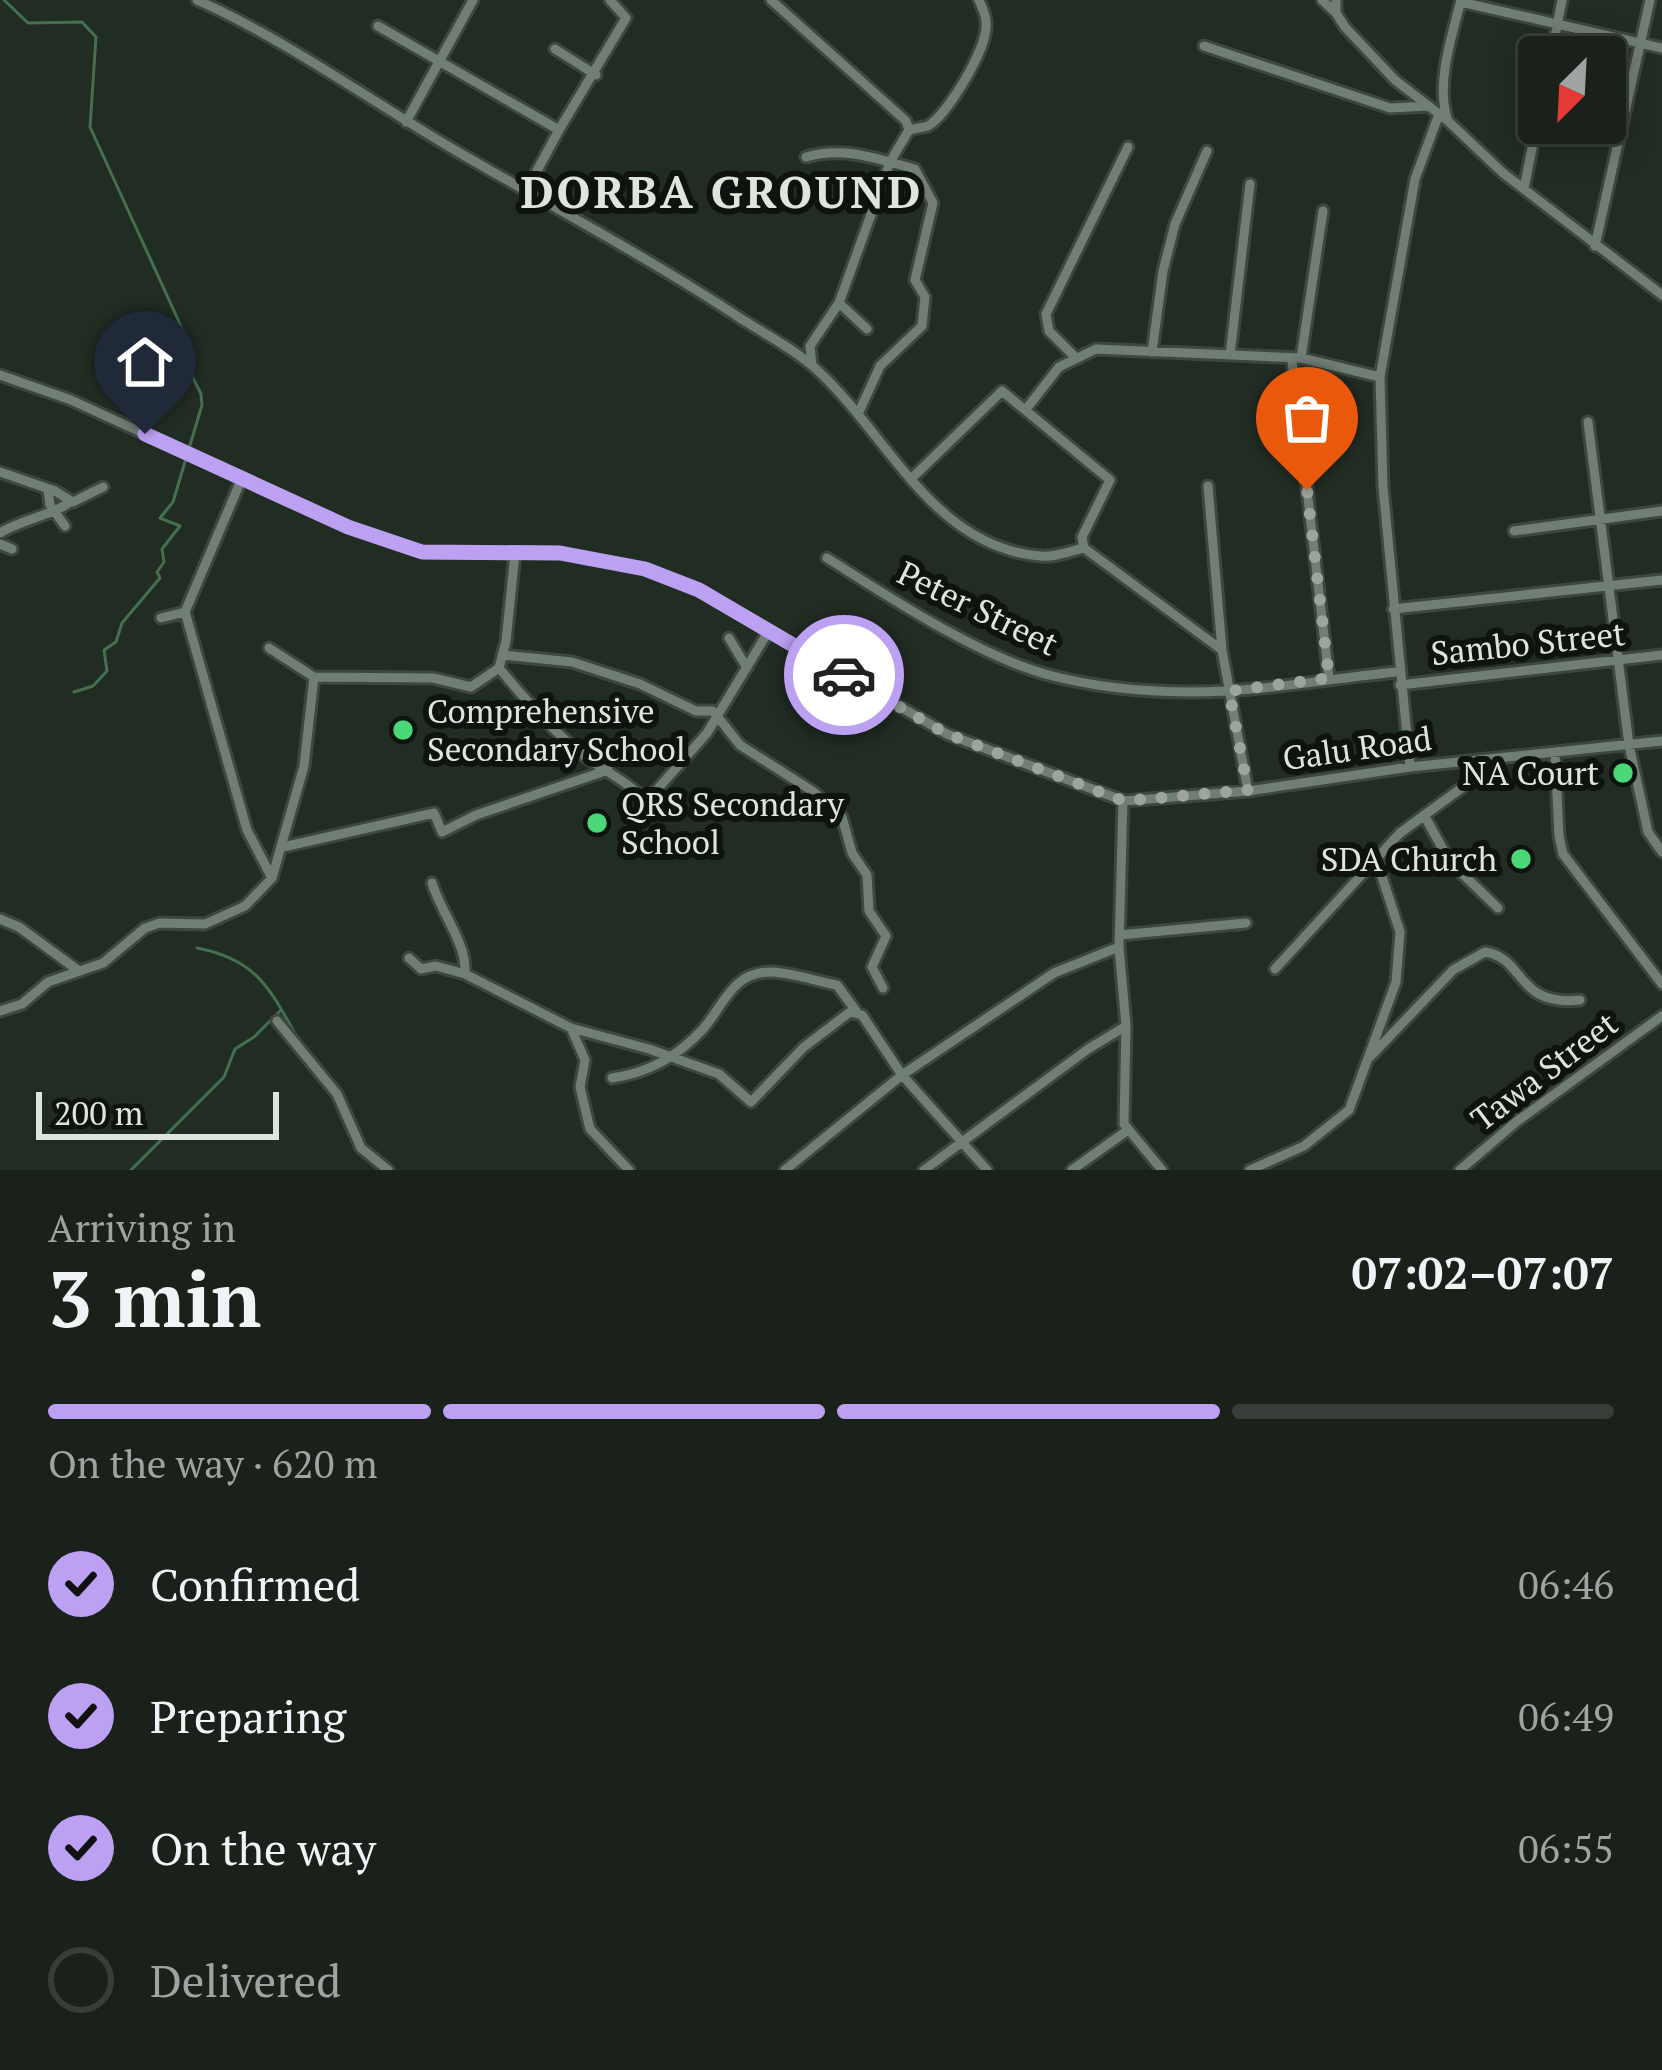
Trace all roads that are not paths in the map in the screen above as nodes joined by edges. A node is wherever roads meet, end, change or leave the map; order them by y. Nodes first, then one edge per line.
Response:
1 (197, 0) edge
2 (473, 0) edge
3 (610, 0) edge
4 (771, 0) edge
5 (980, 0) edge
6 (1322, 0) edge
7 (1336, 0) edge
8 (1562, 0) edge
9 (1650, 0) edge
10 (1461, 1) edge
11 (1336, 13) junction
12 (378, 26) dead end
13 (1557, 26) junction
14 (1555, 36) edge
15 (1640, 43) junction
16 (1204, 46) dead end
17 (1662, 48) edge
18 (555, 50) dead end
19 (439, 60) junction
20 (596, 75) junction
21 (1429, 106) junction
22 (1444, 117) junction
23 (406, 122) junction
24 (559, 130) junction
25 (909, 130) junction
26 (1533, 144) edge
27 (1128, 147) dead end
28 (1207, 151) dead end
29 (806, 157) dead end
30 (890, 162) junction
31 (1250, 184) dead end
32 (1524, 188) junction
33 (526, 191) junction
34 (1323, 211) dead end
35 (1595, 246) junction
36 (1662, 295) edge
37 (839, 303) junction
38 (867, 329) dead end
39 (1152, 352) junction
40 (1230, 355) junction
41 (1075, 357) junction
42 (1296, 360) junction
43 (812, 365) junction
44 (0, 375) edge
45 (1380, 377) junction
46 (1027, 408) junction
47 (860, 412) junction
48 (1588, 422) dead end
49 (0, 472) edge
50 (242, 478) junction
51 (911, 479) junction
52 (1208, 486) dead end
53 (103, 487) dead end
54 (47, 490) junction
55 (71, 501) junction
56 (52, 510) junction
57 (1662, 511) edge
58 (1598, 519) junction
59 (64, 526) dead end
60 (1514, 531) dead end
61 (0, 533) edge
62 (0, 544) edge
63 (1084, 548) junction
64 (12, 549) dead end
65 (514, 553) junction
66 (827, 558) dead end
67 (1662, 580) edge
68 (1607, 586) junction
69 (1393, 609) junction
70 (185, 612) junction
71 (160, 618) dead end
72 (768, 632) junction
73 (729, 638) dead end
74 (269, 648) dead end
75 (1222, 650) junction
76 (502, 655) junction
77 (1662, 655) edge
78 (1618, 661) junction
79 (499, 668) junction
80 (747, 668) junction
81 (1399, 672) junction
82 (314, 677) junction
83 (1329, 678) junction
84 (1400, 685) junction
85 (1229, 691) junction
86 (719, 715) junction
87 (1662, 741) edge
88 (1629, 745) junction
89 (1556, 754) junction
90 (1501, 759) junction
91 (1410, 767) junction
92 (608, 770) junction
93 (1248, 790) junction
94 (1124, 801) junction
95 (1424, 815) junction
96 (283, 848) junction
97 (1662, 852) edge
98 (1376, 858) junction
99 (272, 878) junction
100 (432, 883) dead end
101 (1498, 908) dead end
102 (0, 920) edge
103 (1246, 922) dead end
104 (1119, 941) junction
105 (409, 958) dead end
106 (1274, 969) dead end
107 (79, 971) junction
108 (465, 974) junction
109 (1662, 983) edge
110 (883, 988) dead end
111 (1580, 1000) dead end
112 (0, 1011) edge
113 (856, 1011) junction
114 (1662, 1016) edge
115 (277, 1021) dead end
116 (1126, 1026) junction
117 (571, 1028) junction
118 (671, 1057) junction
119 (1367, 1060) junction
120 (902, 1075) junction
121 (612, 1078) dead end
122 (1128, 1130) junction
123 (964, 1142) junction
124 (388, 1170) edge
125 (629, 1170) edge
126 (784, 1170) edge
127 (924, 1170) edge
128 (987, 1170) edge
129 (1072, 1170) edge
130 (1162, 1170) edge
131 (1250, 1170) edge
132 (1460, 1170) edge

1 - 23 street
2 - 19 street
3 - 20 street
4 - 25 street
5 - 25 street
6 - 11 street
7 - 11 street
8 - 13 street
9 - 15 street
10 - 13 street
10 - 22 street
11 - 21 street
12 - 19 street
13 - 14 street
13 - 15 street
15 - 17 street
15 - 35 street
16 - 21 street
18 - 20 street
19 - 23 street
19 - 24 street
20 - 24 street
21 - 22 street
22 - 32 street
22 - 45 street
23 - 33 street
24 - 33 street
25 - 30 street
26 - 32 street
27 - 41 street
28 - 39 street
29 - 30 street
30 - 37 street
30 - 47 street
31 - 40 street
32 - 35 street
33 - 43 street
34 - 42 street
35 - 36 street
37 - 38 street
37 - 43 street
39 - 40 street
39 - 41 street
40 - 42 street
41 - 46 street
42 - 45 street
42 - 83 street
43 - 47 street
44 - 50 street, Galu Road
45 - 69 street
46 - 51 street
46 - 63 street
47 - 51 street
48 - 58 street
49 - 54 street
50 - 65 street, Galu Road
50 - 70 street
51 - 63 street
52 - 75 street
53 - 55 street
54 - 55 street
54 - 56 street
55 - 56 street
56 - 59 street
56 - 61 street
57 - 58 street
58 - 60 street
58 - 68 street
62 - 64 street
63 - 75 street
65 - 72 street, Galu Road
65 - 76 street
66 - 85 street, Peter Street
67 - 68 street
68 - 69 street
68 - 78 street
69 - 81 street
70 - 71 street
70 - 99 street
72 - 80 street
72 - 94 street, Galu Road
73 - 80 street
74 - 82 street
75 - 85 street
76 - 79 street
76 - 86 street
77 - 78 street, Sambo Street
78 - 84 street, Sambo Street
78 - 88 street
79 - 82 street
79 - 92 street
80 - 86 street
81 - 83 street, Peter Street
81 - 84 street
82 - 96 street
83 - 85 street, Peter Street
84 - 91 street
85 - 93 street
86 - 92 street
86 - 110 street
87 - 88 street, Galu Road
88 - 89 street, Galu Road
88 - 97 street
89 - 90 street, Galu Road
89 - 109 street
90 - 91 street, Galu Road
90 - 95 street
91 - 93 street, Galu Road
92 - 96 street
93 - 94 street, Galu Road
94 - 104 street
95 - 98 street
95 - 101 street
96 - 99 street
98 - 106 street
98 - 119 street
99 - 107 street
100 - 108 street
102 - 107 street
103 - 104 street
104 - 116 street
104 - 120 street
105 - 108 street
107 - 112 street
108 - 117 street
111 - 119 street
113 - 118 street
113 - 118 street
113 - 120 street
114 - 132 street, Tawa Street
115 - 124 street
116 - 122 street
116 - 123 street
117 - 118 street
117 - 125 street
118 - 121 street
119 - 131 street
120 - 123 street
120 - 126 street
122 - 129 street
122 - 130 street
123 - 127 street
123 - 128 street

